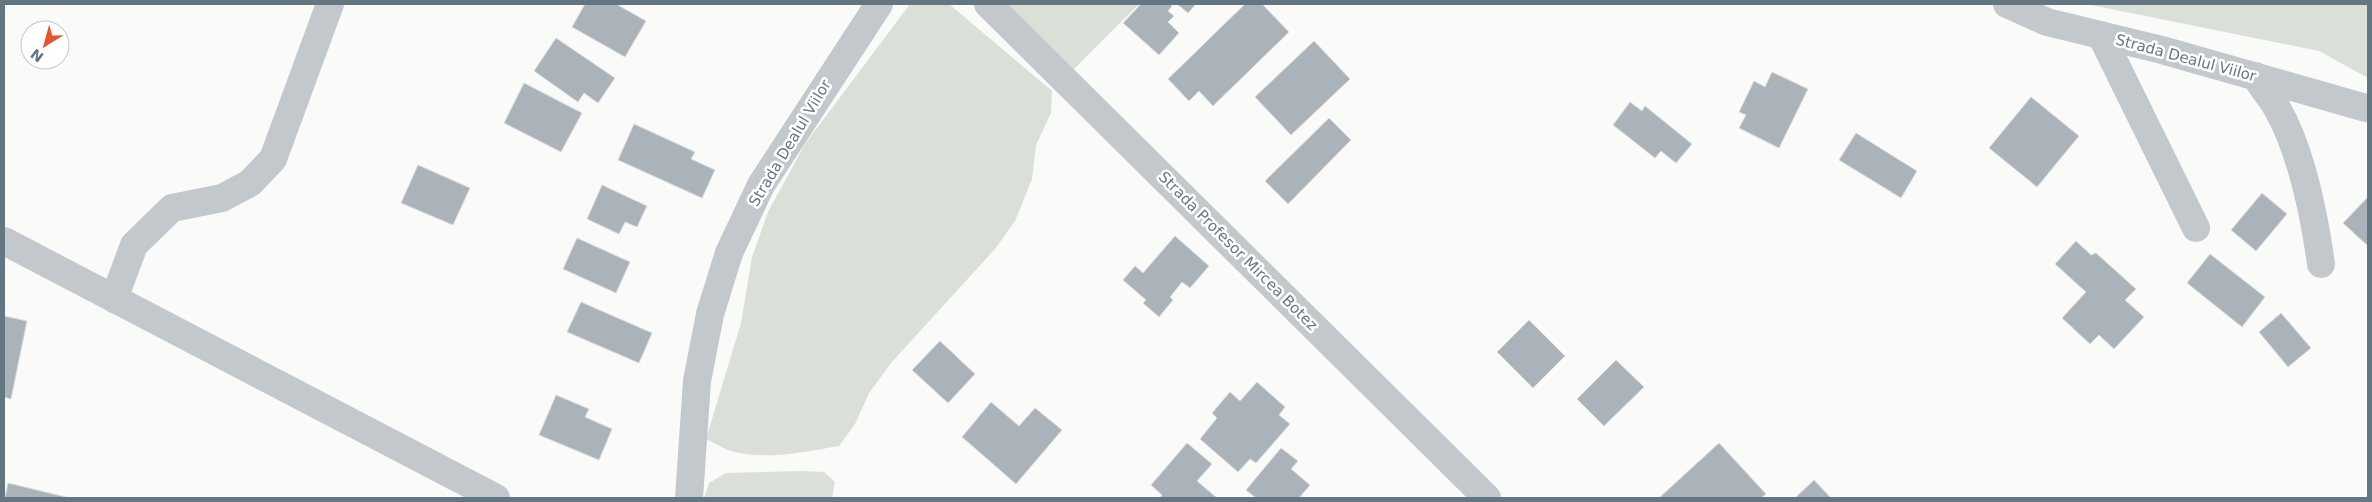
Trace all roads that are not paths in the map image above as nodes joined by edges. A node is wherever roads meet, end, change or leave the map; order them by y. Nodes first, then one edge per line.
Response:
1 (330, 4) edge
2 (879, 4) edge
3 (988, 4) edge
4 (2007, 4) edge
5 (2101, 35) junction
6 (2255, 76) junction
7 (2366, 108) dead end
8 (2196, 228) dead end
9 (4, 241) edge
10 (2321, 264) dead end
11 (114, 299) junction
12 (496, 498) edge
13 (689, 498) edge
14 (1488, 498) edge

1 - 11 street
2 - 13 street, Strada Dealul Viilor
3 - 14 street, Strada Profesor Mircea Botez
4 - 5 street, Strada Dealul Viilor
5 - 6 street, Strada Dealul Viilor
5 - 8 street
6 - 7 street, Strada Dealul Viilor
6 - 10 street
9 - 11 street
11 - 12 street

